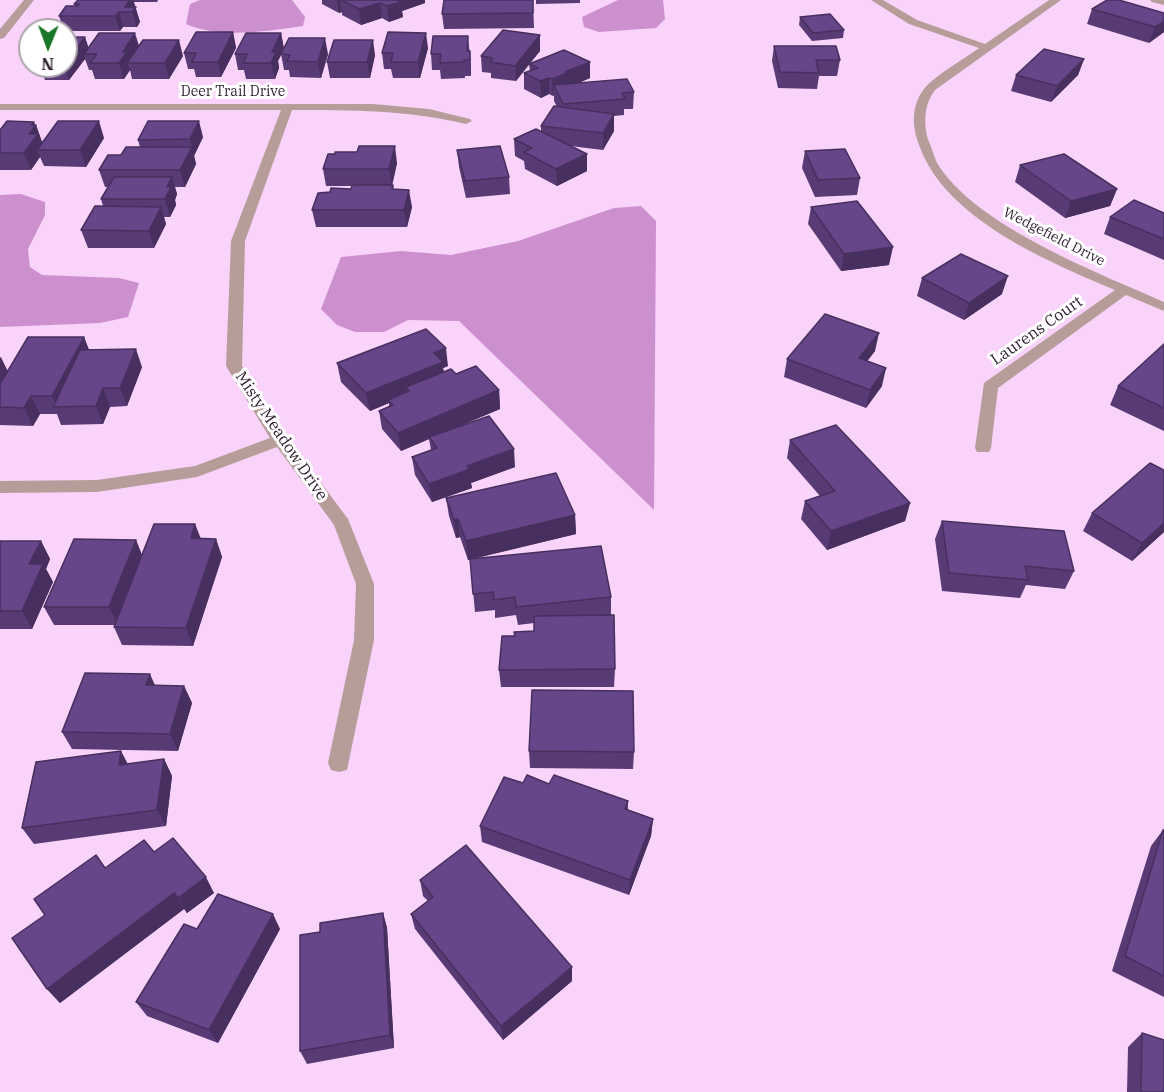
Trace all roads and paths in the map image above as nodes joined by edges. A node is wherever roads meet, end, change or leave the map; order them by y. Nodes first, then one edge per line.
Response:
1 (29, 0) edge
2 (876, 0) edge
3 (1056, 0) edge
4 (1155, 0) edge
5 (1164, 2) edge
6 (0, 36) edge
7 (986, 47) junction
8 (0, 107) edge
9 (288, 107) junction
10 (466, 121) dead end
11 (1126, 289) junction
12 (1164, 307) edge
13 (280, 440) junction
14 (982, 448) dead end
15 (0, 487) edge
16 (339, 763) dead end

1 - 6 street
2 - 7 street
3 - 7 street, Wedgefield Drive
4 - 5 street
7 - 11 street, Wedgefield Drive
8 - 9 street, Deer Trail Drive
9 - 10 street, Deer Trail Drive
9 - 13 street, Misty Meadow Drive
11 - 12 street, Wedgefield Drive
11 - 14 street, Laurens Court
13 - 15 street
13 - 16 street, Misty Meadow Drive

